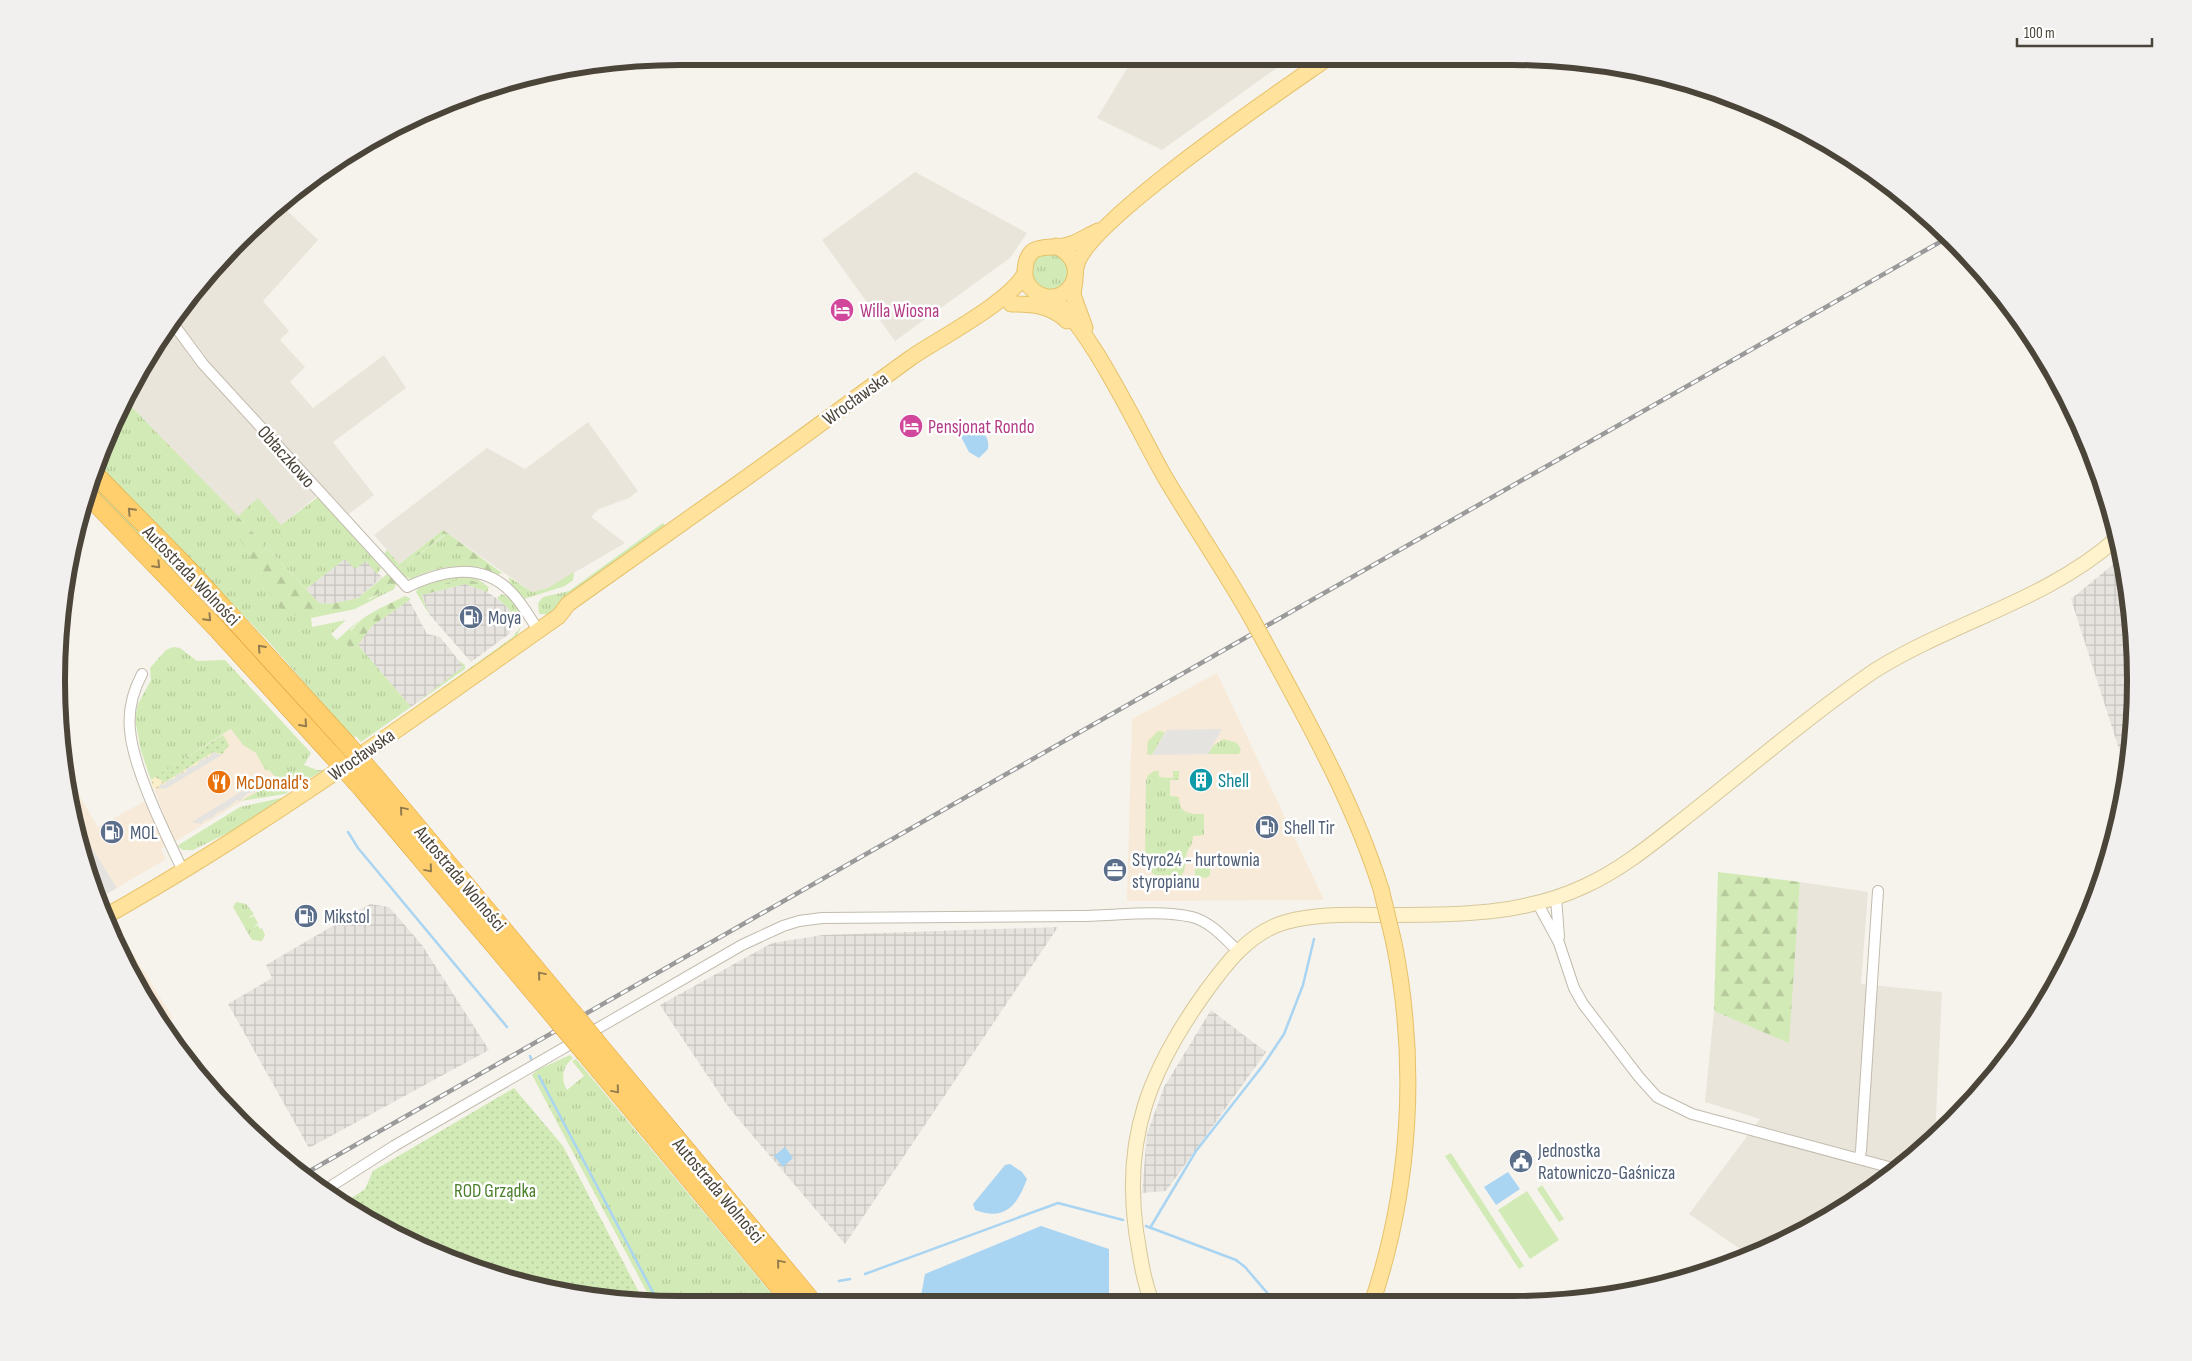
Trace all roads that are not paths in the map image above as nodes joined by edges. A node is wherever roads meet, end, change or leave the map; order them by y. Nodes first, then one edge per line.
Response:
1 (1318, 65) edge
2 (1102, 229) junction
3 (1056, 246) junction
4 (1075, 274) junction
5 (1024, 275) junction
6 (1043, 296) junction
7 (1011, 304) junction
8 (986, 310) junction
9 (177, 328) edge
10 (1092, 346) junction
11 (100, 479) edge
12 (93, 500) edge
13 (2111, 543) edge
14 (538, 630) junction
15 (142, 674) dead end
16 (183, 871) junction
17 (1878, 891) dead end
18 (1556, 898) junction
19 (1538, 904) junction
20 (111, 913) edge
21 (1559, 943) junction
22 (1238, 951) junction
23 (565, 1016) junction
24 (592, 1049) junction
25 (1859, 1159) junction
26 (1888, 1167) edge
27 (331, 1186) edge
28 (787, 1296) edge
29 (808, 1296) edge
30 (1151, 1296) edge
31 (1374, 1296) edge

1 - 2 main road
2 - 3 main road
2 - 4 main road
3 - 4 main road
3 - 5 main road
4 - 6 main road
4 - 10 main road
5 - 6 main road
5 - 8 main road, Wrocławska
6 - 7 main road, Wrocławska
6 - 10 main road
7 - 8 main road, Wrocławska
7 - 10 main road
8 - 14 main road, Wrocławska
9 - 14 street, Obłaczkowo
10 - 31 main road, bridge
23 -> 11 highway, Autostrada Wolności, bridge
12 -> 23 highway, Autostrada Wolności, bridge
13 - 18 street
14 - 16 main road, Wrocławska
15 - 16 street
16 - 20 main road, Wrocławska
17 - 25 street
18 - 19 street
18 - 21 street
19 - 21 street
19 - 22 street
21 - 25 street
22 - 27 street
22 - 30 street
23 - 24 highway, Autostrada Wolności, bridge
24 -> 28 highway, Autostrada Wolności
29 -> 24 highway, Autostrada Wolności
25 - 26 street

